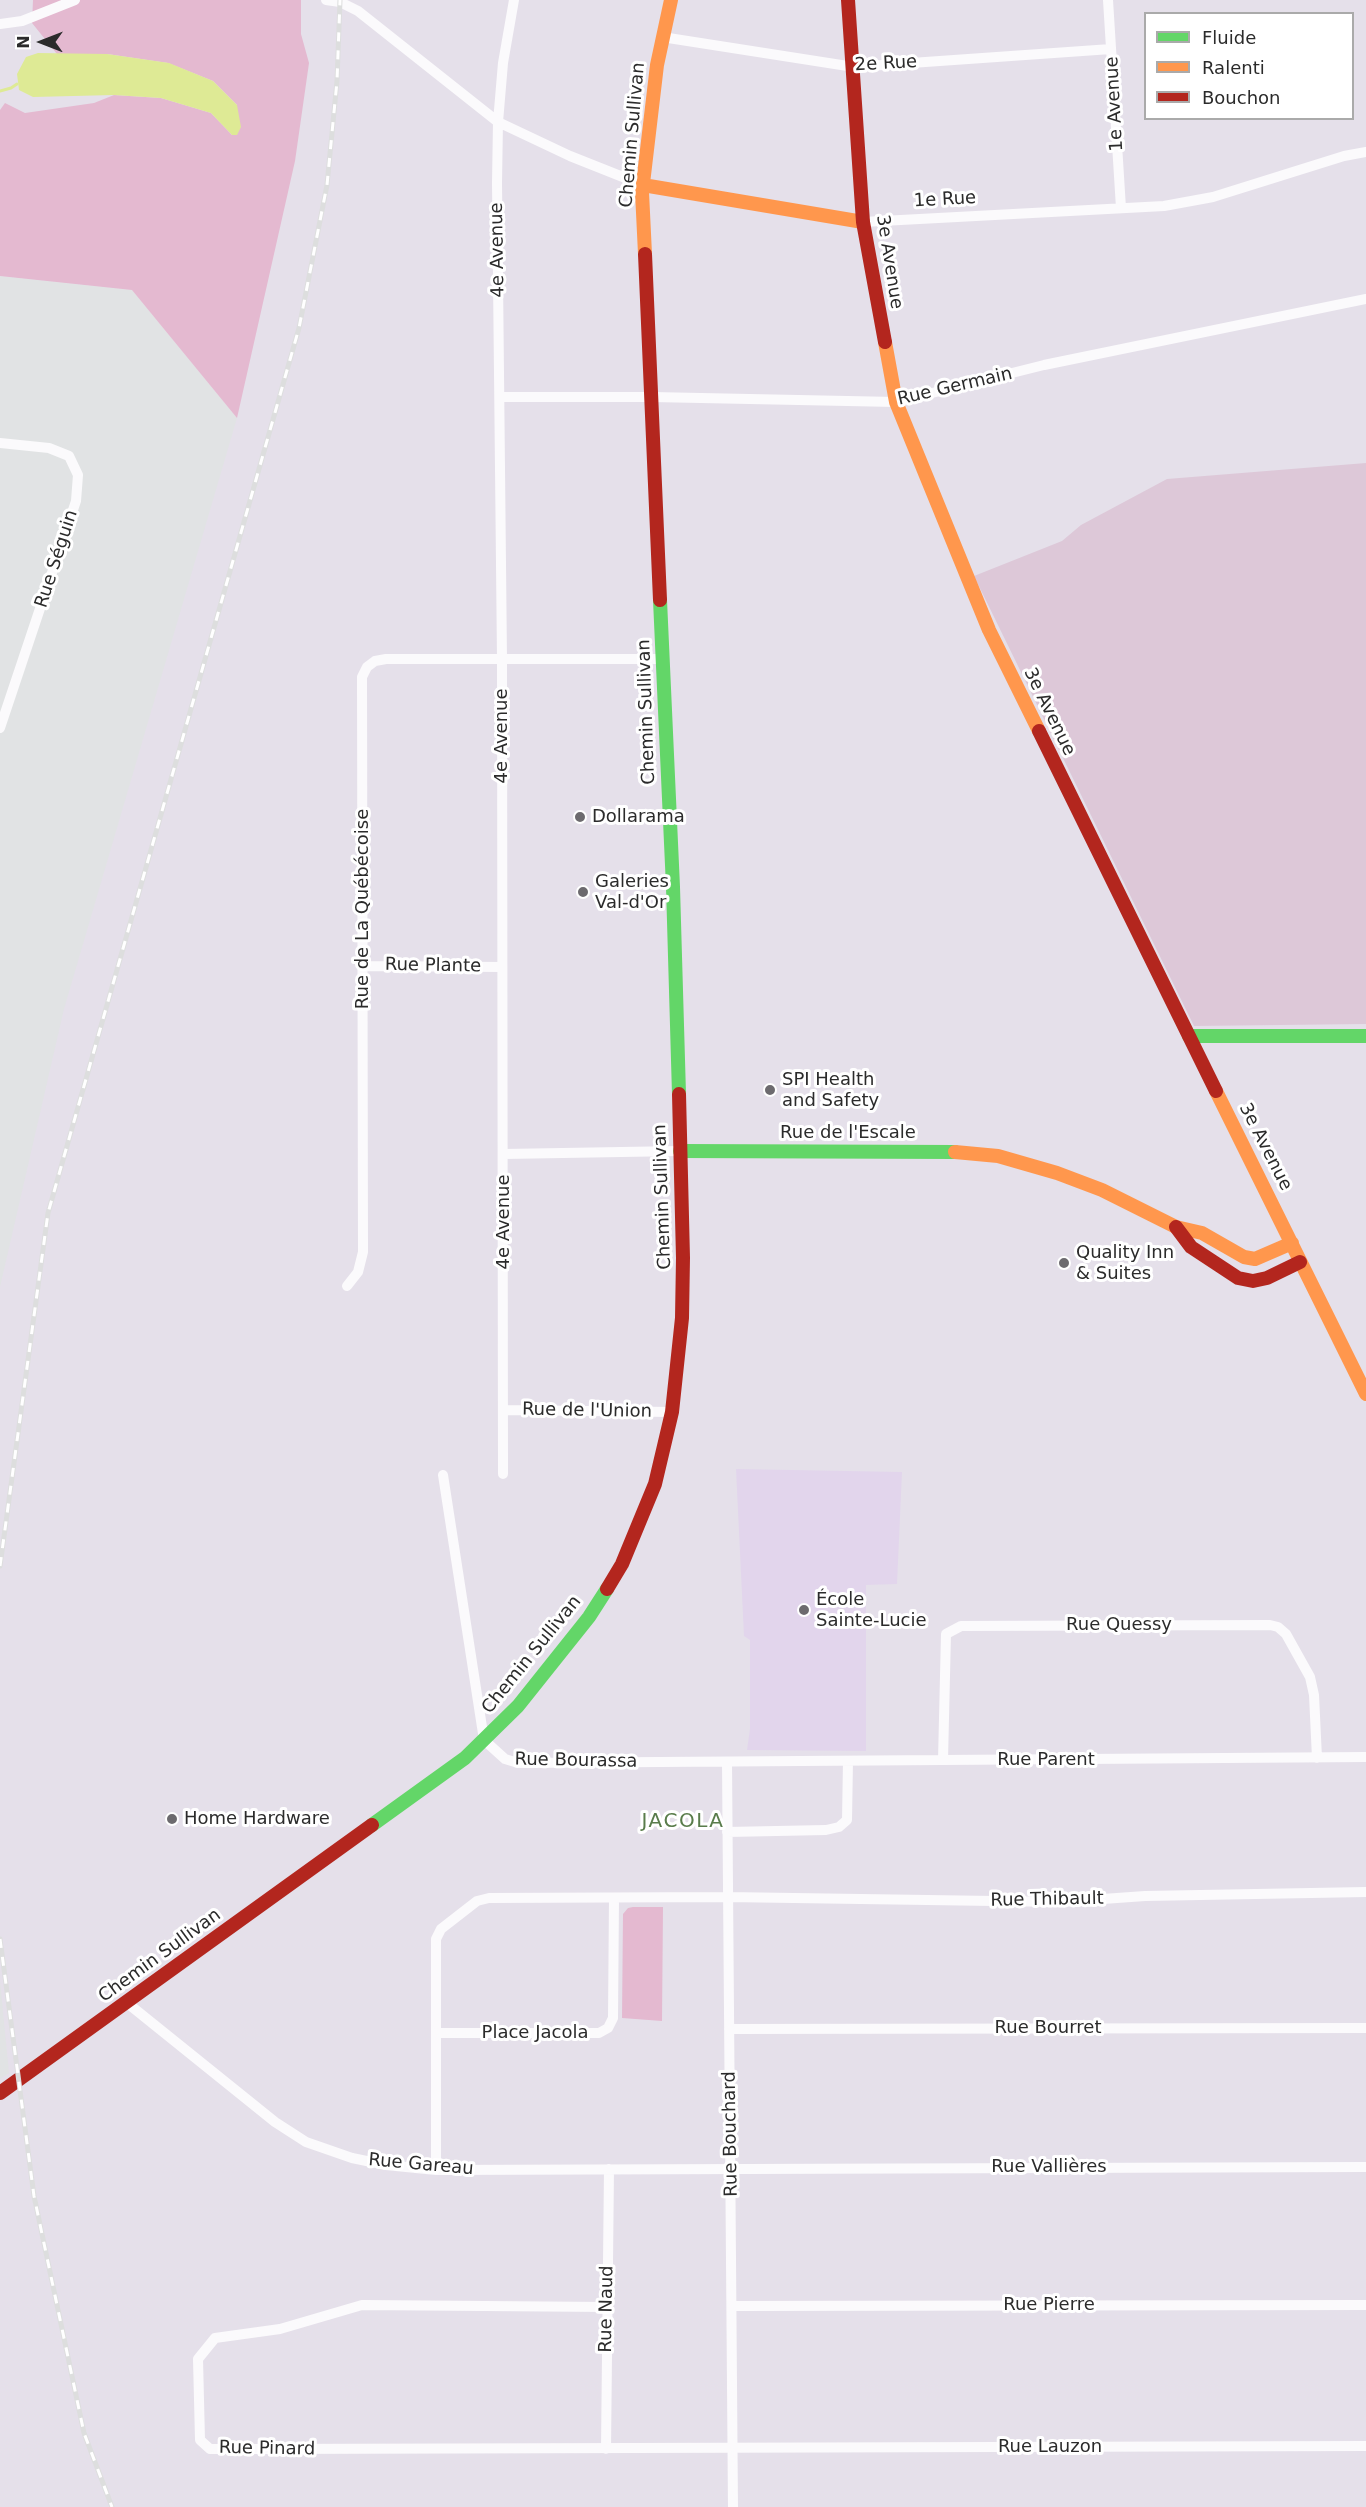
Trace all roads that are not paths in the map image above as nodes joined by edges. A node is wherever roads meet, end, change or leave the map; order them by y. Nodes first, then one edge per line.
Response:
1 (75, 0) edge
2 (326, 0) edge
3 (514, 0) edge
4 (671, 0) edge
5 (848, 0) edge
6 (1108, 0) edge
7 (0, 24) edge
8 (662, 37) junction
9 (1112, 49) junction
10 (854, 68) junction
11 (498, 122) junction
12 (1366, 152) edge
13 (643, 185) junction
14 (1121, 208) junction
15 (863, 222) junction
16 (1366, 299) edge
17 (500, 397) junction
18 (652, 397) junction
19 (896, 402) junction
20 (0, 443) edge
21 (502, 659) junction
22 (662, 659) junction
23 (0, 728) edge
24 (363, 966) junction
25 (502, 967) junction
26 (1189, 1036) junction
27 (1366, 1036) edge
28 (680, 1151) junction
29 (504, 1154) junction
30 (1176, 1227) junction
31 (1292, 1243) junction
32 (1300, 1262) junction
33 (347, 1286) dead end
34 (1366, 1394) edge
35 (503, 1410) junction
36 (672, 1412) junction
37 (503, 1474) dead end
38 (443, 1475) dead end
39 (484, 1740) junction
40 (1366, 1757) edge
41 (1317, 1758) junction
42 (943, 1760) junction
43 (848, 1761) junction
44 (727, 1762) junction
45 (727, 1832) junction
46 (1366, 1892) edge
47 (727, 1897) junction
48 (615, 1898) junction
49 (126, 2002) junction
50 (1366, 2028) edge
51 (729, 2029) junction
52 (437, 2033) junction
53 (0, 2093) edge
54 (1366, 2167) edge
55 (732, 2168) junction
56 (609, 2169) junction
57 (436, 2170) junction
58 (1366, 2305) edge
59 (732, 2306) junction
60 (607, 2307) junction
61 (1366, 2446) edge
62 (733, 2448) junction
63 (606, 2449) junction
64 (734, 2507) edge

1 - 7 street
2 - 11 street, 1e Rue
3 - 11 street, 4e Avenue
4 - 8 main road, Chemin Sullivan
5 - 10 main road, 3e Avenue
6 - 9 street, 1e Avenue
8 - 10 street, 2e Rue
8 - 13 main road, Chemin Sullivan
9 - 10 street, 2e Rue
9 - 14 street, 1e Avenue
10 - 15 main road, 3e Avenue
11 - 13 street, 1e Rue
11 - 17 street, 4e Avenue
12 - 14 street, 1e Rue
13 - 15 main road, 1e Rue
13 - 18 main road, Chemin Sullivan
14 - 15 street, 1e Rue
15 - 19 main road, 3e Avenue
16 - 19 street, Rue Germain
17 - 18 street, Rue Germain
17 - 21 street, 4e Avenue
18 - 19 street, Rue Germain
18 - 22 main road, Chemin Sullivan
19 - 26 main road, 3e Avenue
20 - 23 street, Rue Séguin
21 - 22 street, Rue de La Québécoise
21 - 24 street, Rue de La Québécoise
21 - 25 street, 4e Avenue
22 - 28 main road, Chemin Sullivan
24 - 25 street, Rue Plante
24 - 33 street, Rue de La Québécoise
25 - 29 street, 4e Avenue
26 - 27 main road
26 - 31 main road, 3e Avenue
28 - 29 street, Rue de l'Escale
28 - 30 main road, Rue de l'Escale
28 - 36 main road, Chemin Sullivan
29 - 35 street, 4e Avenue
30 - 31 main road, Rue de l'Escale
30 - 32 main road, Rue de l'Escale
31 - 32 main road, 3e Avenue
32 - 34 main road, 3e Avenue
35 - 36 street, Rue de l'Union
35 - 37 street, 4e Avenue
36 - 39 main road, Chemin Sullivan
38 - 39 street
39 - 44 street, Rue Bourassa
39 - 49 main road, Chemin Sullivan
40 - 41 street, Rue Parent
41 - 42 street, Rue Parent
41 - 42 street, Rue Quessy
42 - 43 street, Rue Parent
43 - 44 street, Rue Parent
43 - 45 street
44 - 45 street, Rue Bouchard
45 - 47 street, Rue Bouchard
46 - 47 street, Rue Thibault
47 - 48 street
47 - 51 street, Rue Bouchard
48 - 52 street
48 - 52 street, Place Jacola
49 - 53 main road, Chemin Sullivan
49 - 57 street, Rue Gareau
50 - 51 street, Rue Bourret
51 - 55 street, Rue Bouchard
52 - 57 street
54 - 55 street, Rue Vallières
55 - 56 street, Rue Gareau
55 - 59 street, Rue Bouchard
56 - 57 street, Rue Gareau
56 - 60 street, Rue Naud
58 - 59 street, Rue Pierre
59 - 62 street, Rue Bouchard
60 - 63 street, Rue Naud
60 - 63 street, Rue Pinard
61 - 62 street, Rue Lauzon
62 - 63 street, Rue Pinard
62 - 64 street, Rue Bouchard

